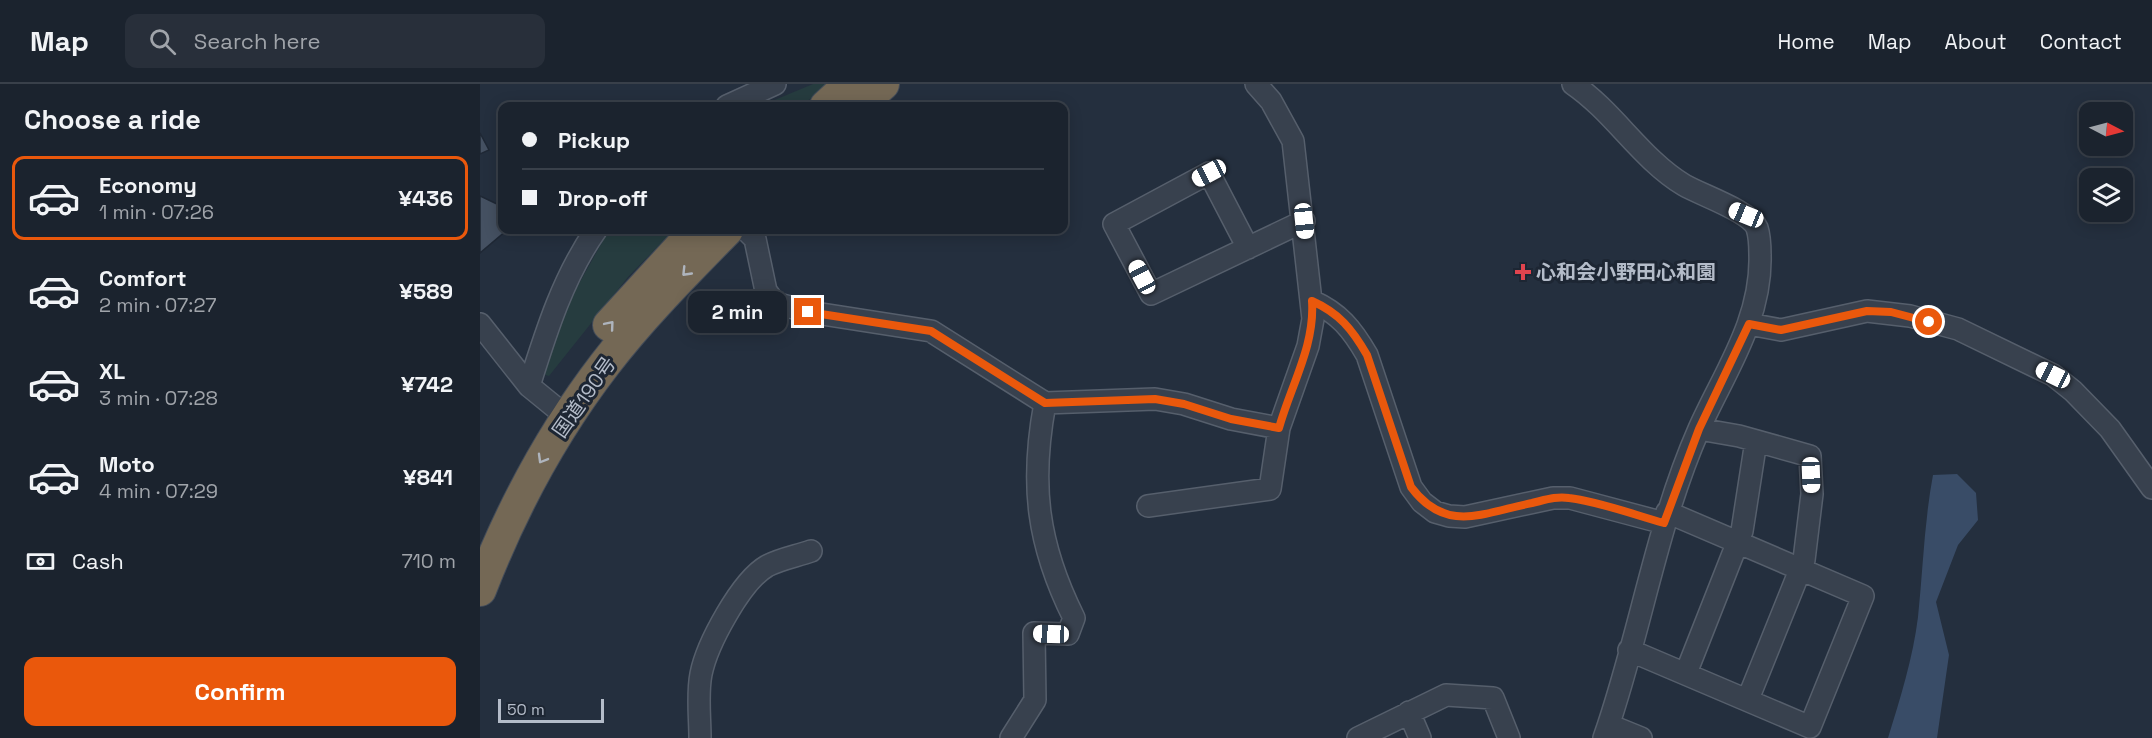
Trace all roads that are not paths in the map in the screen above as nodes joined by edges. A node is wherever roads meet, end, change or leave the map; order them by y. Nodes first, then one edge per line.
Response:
1 (775, 84) edge
2 (850, 84) edge
3 (883, 84) edge
4 (1256, 84) edge
5 (1573, 84) edge
6 (736, 102) edge
7 (830, 102) edge
8 (863, 102) edge
9 (1304, 221) junction
10 (593, 234) edge
11 (692, 234) edge
12 (723, 234) edge
13 (750, 234) edge
14 (1248, 248) junction
15 (1312, 301) junction
16 (480, 324) edge
17 (1749, 324) junction
18 (549, 402) junction
19 (1045, 403) junction
20 (1279, 428) junction
21 (1699, 429) junction
22 (1756, 441) junction
23 (2152, 488) edge
24 (1148, 506) dead end
25 (1665, 517) junction
26 (480, 535) edge
27 (1738, 541) junction
28 (811, 551) dead end
29 (1801, 569) junction
30 (482, 580) edge
31 (1629, 650) junction
32 (1686, 672) junction
33 (1748, 699) junction
34 (1409, 712) junction
35 (1607, 731) edge
36 (700, 738) edge
37 (1011, 738) edge
38 (1358, 738) edge
39 (1420, 738) edge
40 (1509, 738) edge
41 (1641, 738) edge

1 - 6 street
2 - 7 highway
3 - 8 highway
4 - 9 street
5 - 17 street
9 - 14 street
9 - 15 street
10 - 18 street
18 -> 11 highway, 国道190号
12 -> 18 highway, 国道190号
13 - 19 street
14 - 14 street
15 - 20 street
15 - 25 street
16 - 18 street
17 - 21 street
17 - 23 street
18 - 26 highway, 国道190号
18 -> 30 highway, 国道190号
19 - 20 street
19 - 37 street
20 - 24 street
21 - 22 street
21 - 25 street
22 - 27 street
22 - 29 street
25 - 27 street
25 - 31 street
27 - 29 street
27 - 32 street
28 - 36 street
29 - 33 street
29 - 33 street
31 - 32 street
31 - 35 street
32 - 33 street
34 - 38 street
34 - 39 street
34 - 40 street
35 - 41 street

